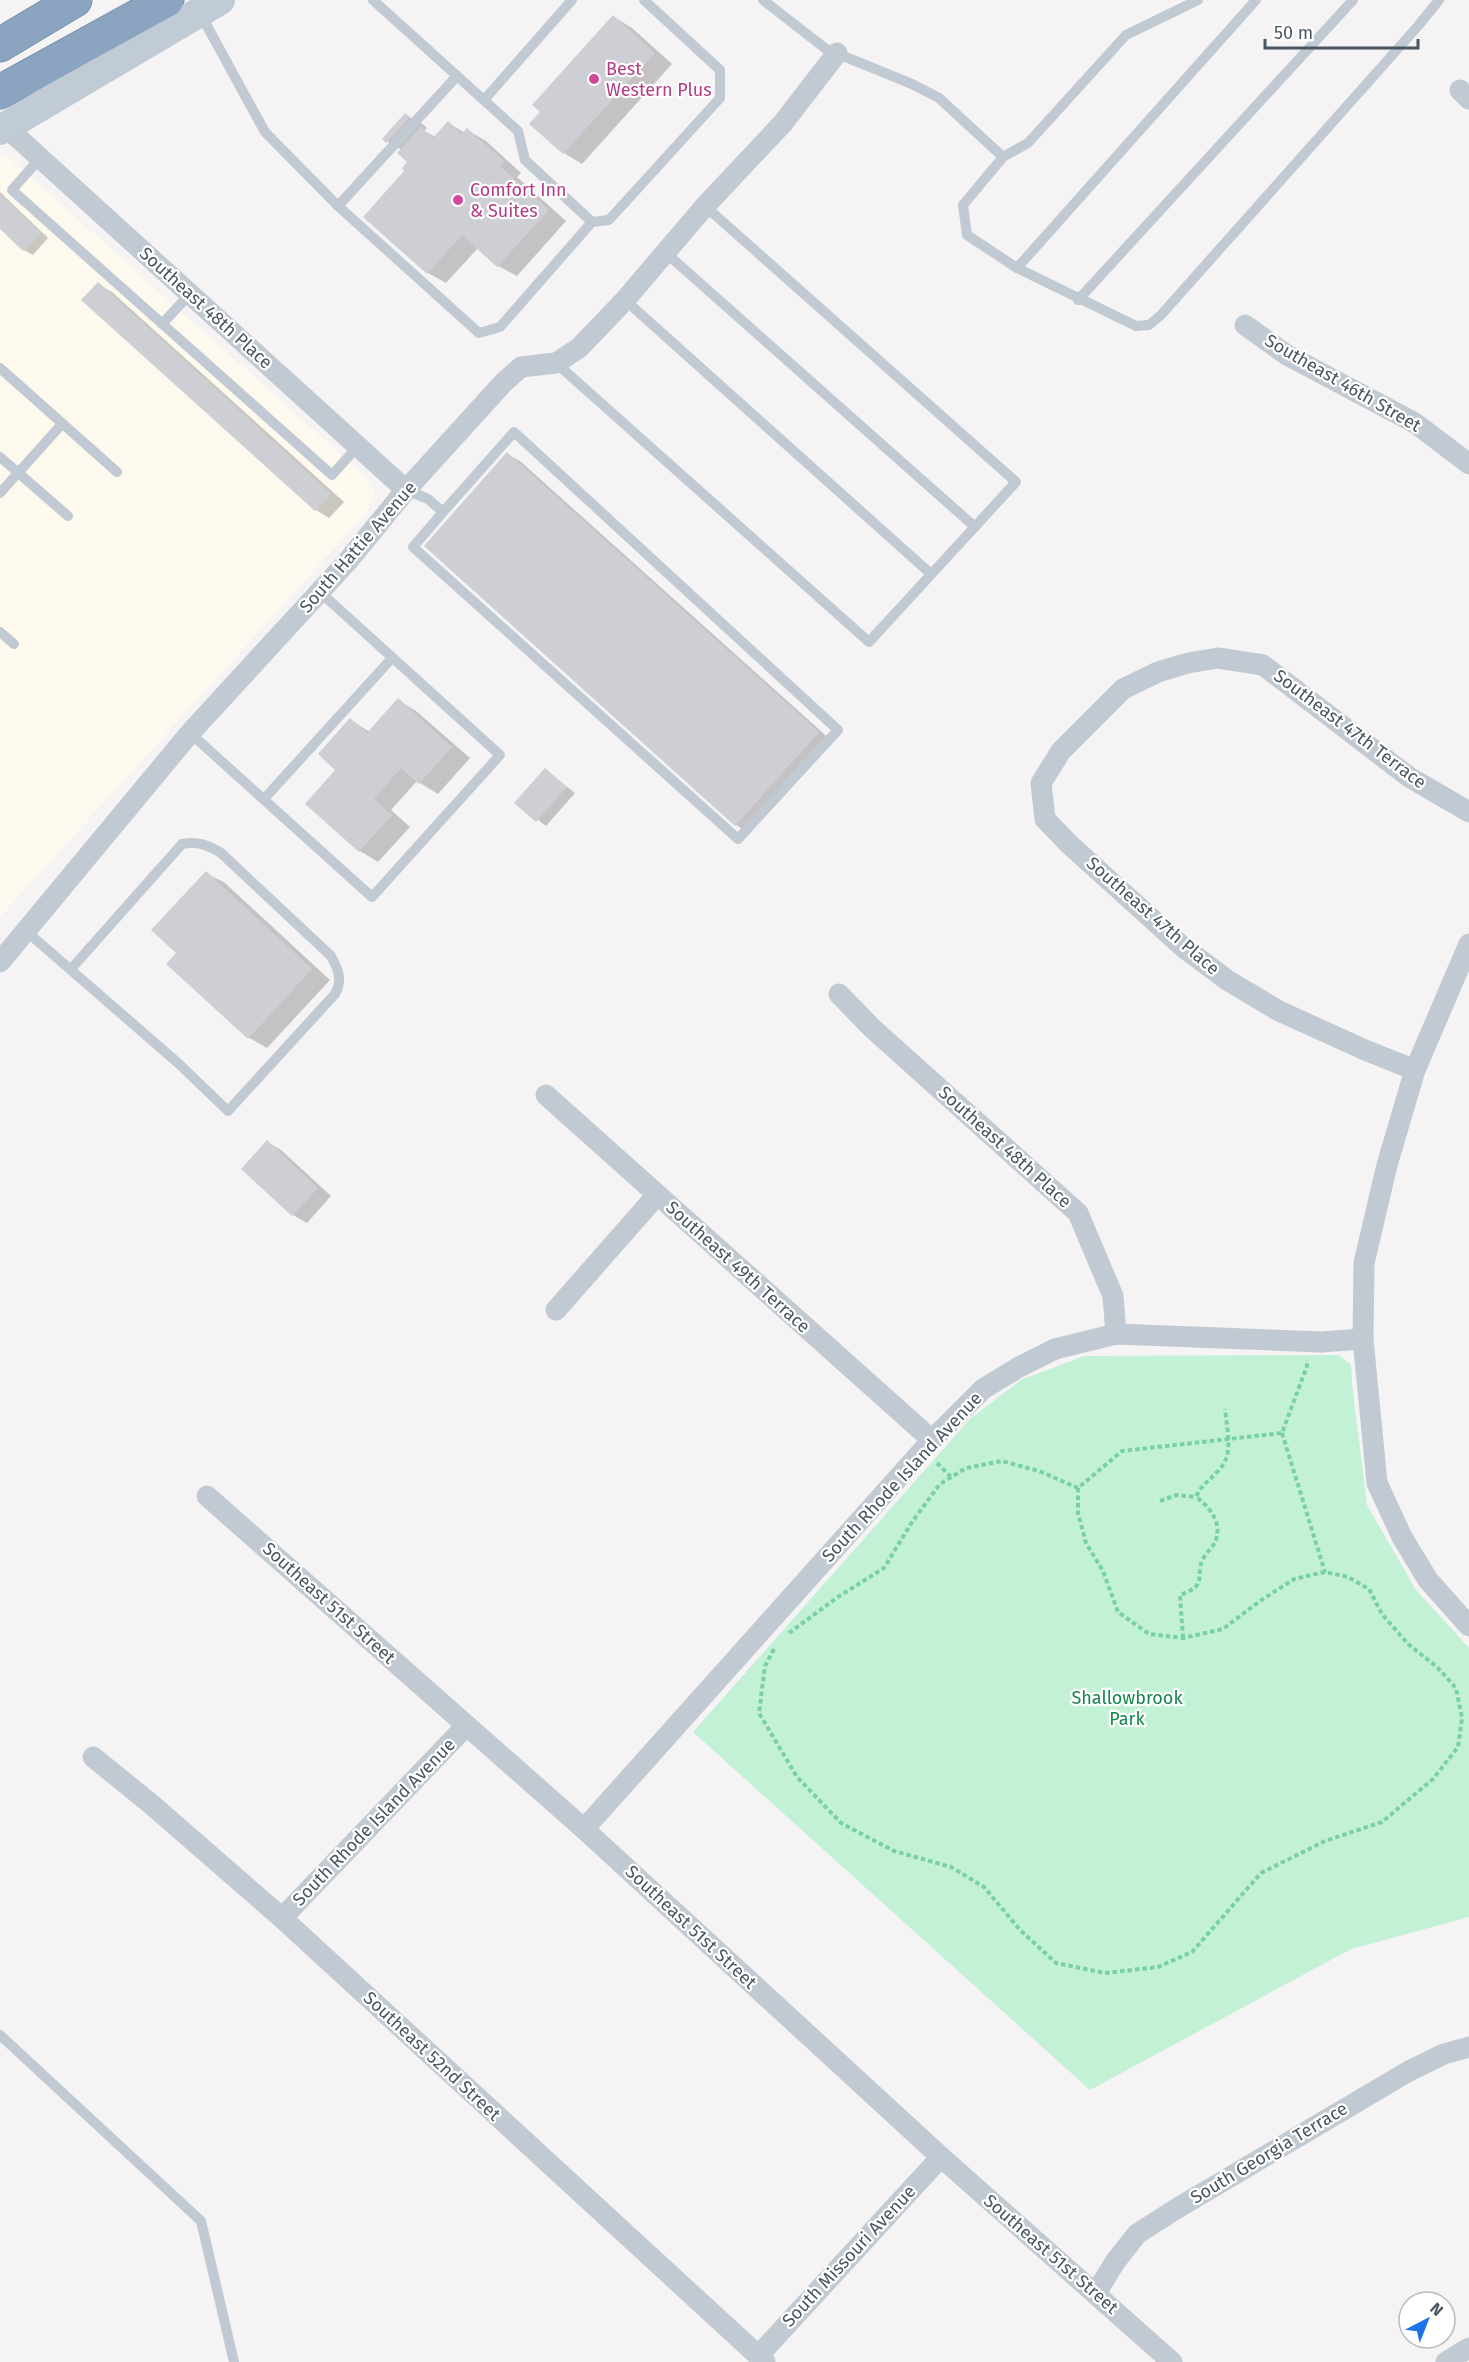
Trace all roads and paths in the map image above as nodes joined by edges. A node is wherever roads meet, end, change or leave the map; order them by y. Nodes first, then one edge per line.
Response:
1 (75, 0) edge
2 (167, 0) edge
3 (373, 0) edge
4 (572, 0) edge
5 (644, 0) edge
6 (763, 0) edge
7 (1198, 0) edge
8 (1256, 0) edge
9 (1353, 0) edge
10 (1439, 0) edge
11 (210, 6) edge
12 (0, 45) edge
13 (837, 54) junction
14 (457, 76) junction
15 (0, 92) edge
16 (484, 100) junction
17 (3, 128) edge
18 (1003, 157) junction
19 (40, 158) junction
20 (338, 206) junction
21 (705, 206) junction
22 (592, 222) junction
23 (666, 253) junction
24 (1017, 268) junction
25 (190, 294) junction
26 (625, 300) junction
27 (1078, 300) junction
28 (162, 324) junction
29 (1245, 325) dead end
30 (556, 363) junction
31 (0, 368) edge
32 (62, 424) junction
33 (358, 446) junction
34 (0, 457) edge
35 (1469, 464) edge
36 (117, 472) dead end
37 (18, 473) junction
38 (406, 490) junction
39 (0, 493) edge
40 (443, 512) junction
41 (68, 516) dead end
42 (975, 527) junction
43 (931, 574) junction
44 (320, 592) junction
45 (0, 632) edge
46 (14, 644) dead end
47 (392, 658) junction
48 (1123, 689) joint
49 (190, 734) junction
50 (264, 799) junction
51 (1469, 812) edge
52 (26, 930) junction
53 (1469, 944) edge
54 (3, 952) edge
55 (71, 969) junction
56 (839, 994) dead end
57 (1415, 1070) junction
58 (546, 1095) dead end
59 (657, 1195) junction
60 (555, 1310) dead end
61 (1116, 1334) junction
62 (1363, 1339) junction
63 (1306, 1342) junction
64 (1225, 1409) dead end
65 (1282, 1433) junction
66 (932, 1440) junction
67 (1078, 1488) junction
68 (207, 1496) dead end
69 (1196, 1497) junction
70 (1160, 1501) dead end
71 (1325, 1572) junction
72 (1469, 1626) edge
73 (787, 1634) dead end
74 (1182, 1638) junction
75 (775, 1646) dead end
76 (466, 1725) junction
77 (93, 1757) dead end
78 (584, 1829) junction
79 (282, 1918) junction
80 (0, 2035) edge
81 (1469, 2047) edge
82 (941, 2157) junction
83 (1096, 2294) junction
84 (1469, 2348) edge
85 (761, 2359) edge
86 (234, 2362) edge
87 (1172, 2362) edge
88 (1446, 2362) edge

1 - 12 highway
2 - 15 highway
3 - 14 lane
4 - 16 lane
5 - 22 lane
6 - 13 lane
7 - 18 lane
8 - 24 lane
9 - 27 lane
10 - 27 lane
11 - 17 main road
11 - 20 lane
13 - 18 lane
13 - 21 street, South Hattie Avenue
14 - 16 lane
14 - 20 lane
16 - 22 lane
17 - 19 street, Southeast 48th Place
18 - 24 lane
19 - 25 street, Southeast 48th Place
19 - 28 lane
20 - 22 lane
21 - 23 street, South Hattie Avenue
21 - 42 lane
23 - 26 street, South Hattie Avenue
23 - 42 lane
24 - 27 lane
25 - 28 lane
25 - 33 street, Southeast 48th Place
26 - 30 street, South Hattie Avenue
26 - 43 lane
28 - 33 lane
29 - 35 street, Southeast 46th Street
30 - 38 street, South Hattie Avenue
30 - 43 lane
31 - 32 lane
32 - 36 lane
32 - 37 lane
33 - 38 street, Southeast 48th Place
34 - 37 lane
37 - 39 lane
37 - 41 lane
38 - 40 lane
38 - 44 street, South Hattie Avenue
40 - 40 lane
42 - 43 lane
44 - 47 lane
44 - 49 street, South Hattie Avenue
45 - 46 lane
47 - 50 lane
47 - 50 lane
48 - 51 street, Southeast 47th Terrace
48 - 57 street, Southeast 47th Place
49 - 50 lane
49 - 52 street, South Hattie Avenue
52 - 54 street, South Hattie Avenue
52 - 55 lane
53 - 57 street
55 - 55 lane
56 - 61 street, Southeast 48th Place
57 - 62 street
58 - 59 street, Southeast 49th Terrace
59 - 60 street
59 - 66 street, Southeast 49th Terrace
61 - 63 street, South Rhode Island Avenue
61 - 66 street, South Rhode Island Avenue
62 - 63 street, South Rhode Island Avenue
62 - 72 street
63 - 65 path
64 - 69 path
65 - 67 path
65 - 71 path
66 - 78 street, South Rhode Island Avenue
67 - 73 path
67 - 74 path
68 - 76 street, Southeast 51st Street
69 - 70 path
69 - 74 path
71 - 74 path
71 - 75 path
76 - 78 street, Southeast 51st Street
76 - 79 street, South Rhode Island Avenue
77 - 79 street, Southeast 52nd Street
78 - 82 street, Southeast 51st Street
79 - 85 street, Southeast 52nd Street
80 - 86 lane
81 - 83 street, South Georgia Terrace
82 - 83 street, Southeast 51st Street
82 - 85 street, South Missouri Avenue
83 - 87 street, Southeast 51st Street
84 - 88 street

